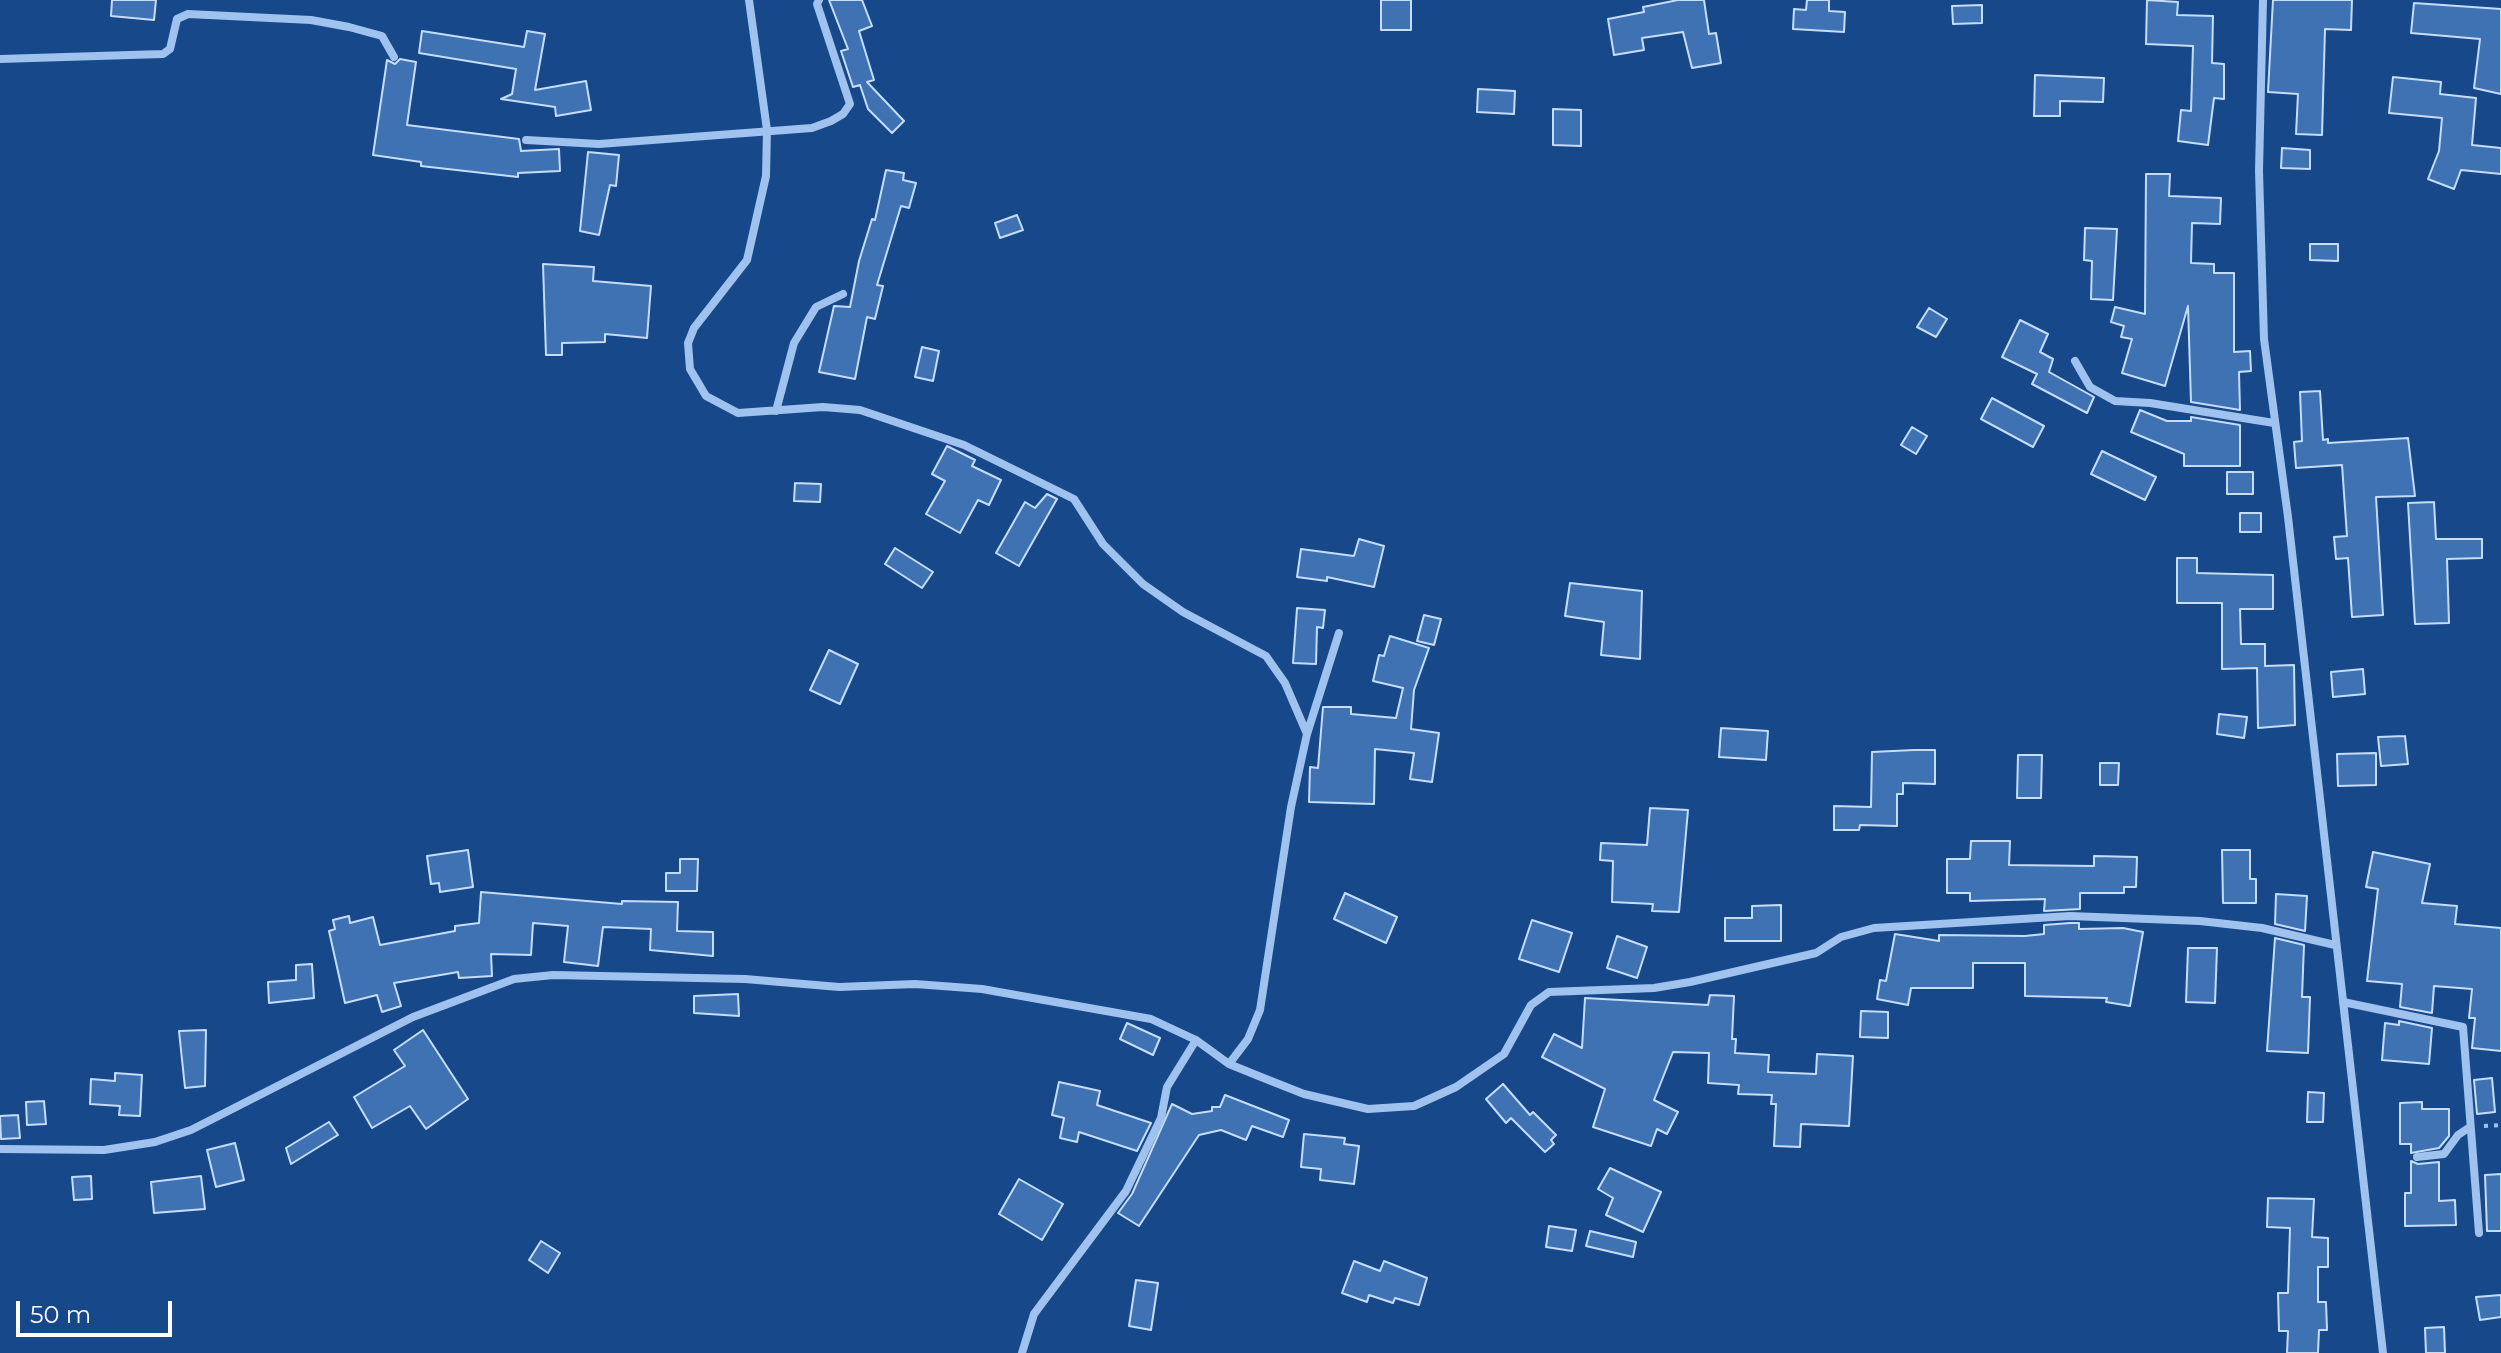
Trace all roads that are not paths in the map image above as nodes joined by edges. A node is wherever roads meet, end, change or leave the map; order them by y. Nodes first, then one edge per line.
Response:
1 (749, 0) edge
2 (819, 0) edge
3 (2263, 0) edge
4 (394, 57) dead end
5 (0, 59) edge
6 (767, 130) junction
7 (526, 140) dead end
8 (843, 294) dead end
9 (2075, 361) dead end
10 (776, 411) junction
11 (2274, 423) junction
12 (1339, 633) dead end
13 (1307, 734) junction
14 (2335, 945) junction
15 (2343, 1002) junction
16 (1196, 1040) junction
17 (1229, 1064) junction
18 (2470, 1127) junction
19 (0, 1149) edge
20 (2417, 1157) dead end
21 (2479, 1233) dead end
22 (1022, 1353) edge
23 (2383, 1353) edge

1 - 6 street
2 - 6 street
3 - 11 street
4 - 5 street
6 - 7 street
6 - 10 street
8 - 10 street
9 - 11 street
10 - 13 street
11 - 14 street
12 - 13 street
13 - 17 street
14 - 15 street
14 - 17 street
15 - 18 street
15 - 23 street
16 - 17 street
16 - 19 street
16 - 22 street
18 - 20 street
18 - 21 street

